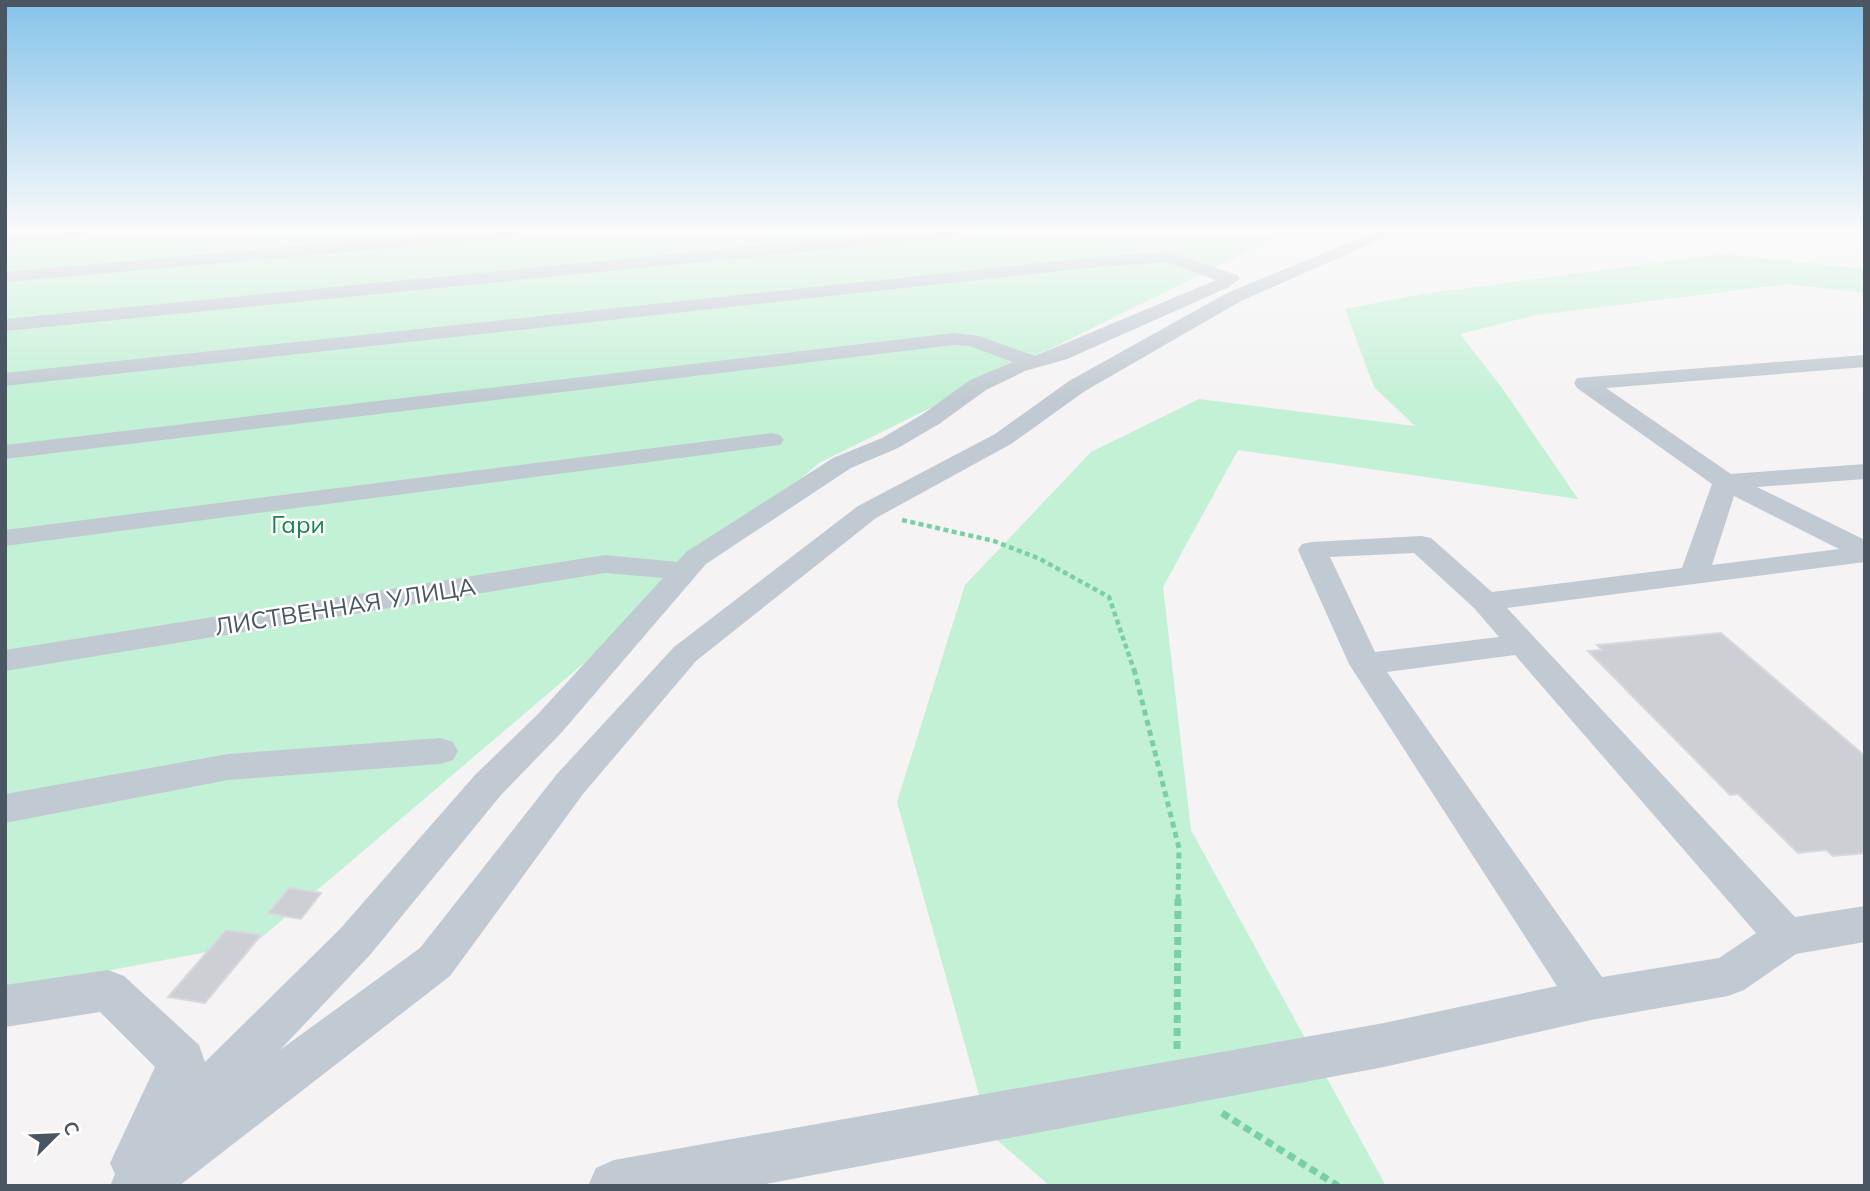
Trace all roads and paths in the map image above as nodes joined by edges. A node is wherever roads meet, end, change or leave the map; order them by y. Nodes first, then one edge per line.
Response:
1 (386, 288) edge
2 (860, 288) edge
3 (1212, 288) edge
4 (1256, 288) edge
5 (5, 325) edge
6 (1031, 361) dead end
7 (1865, 361) edge
8 (5, 380) edge
9 (772, 440) dead end
10 (5, 452) edge
11 (1865, 471) edge
12 (1726, 482) junction
13 (867, 512) junction
14 (5, 538) edge
15 (1865, 553) edge
16 (685, 571) junction
17 (1694, 576) junction
18 (1485, 602) junction
19 (1525, 644) junction
20 (5, 661) edge
21 (1365, 664) junction
22 (440, 751) dead end
23 (5, 809) edge
24 (1865, 924) edge
25 (1786, 937) junction
26 (1591, 999) junction
27 (5, 1006) edge
28 (1176, 1084) junction
29 (127, 1186) edge
30 (136, 1186) edge
31 (614, 1186) edge
32 (1338, 1186) edge

1 - 5 street
2 - 8 street
3 - 16 street
4 - 13 street
6 - 10 street
7 - 12 street
9 - 14 street
11 - 12 street
12 - 15 street
12 - 17 street
13 - 28 path
13 - 30 street
15 - 17 street
16 - 20 street, ЛИСТВЕННАЯ УЛИЦА
16 - 29 street
17 - 18 street
18 - 19 street
18 - 21 street
19 - 21 street
19 - 25 street
21 - 26 street
22 - 23 street
24 - 25 street
25 - 26 street
26 - 28 street
27 - 29 street
28 - 31 street
28 - 32 path

